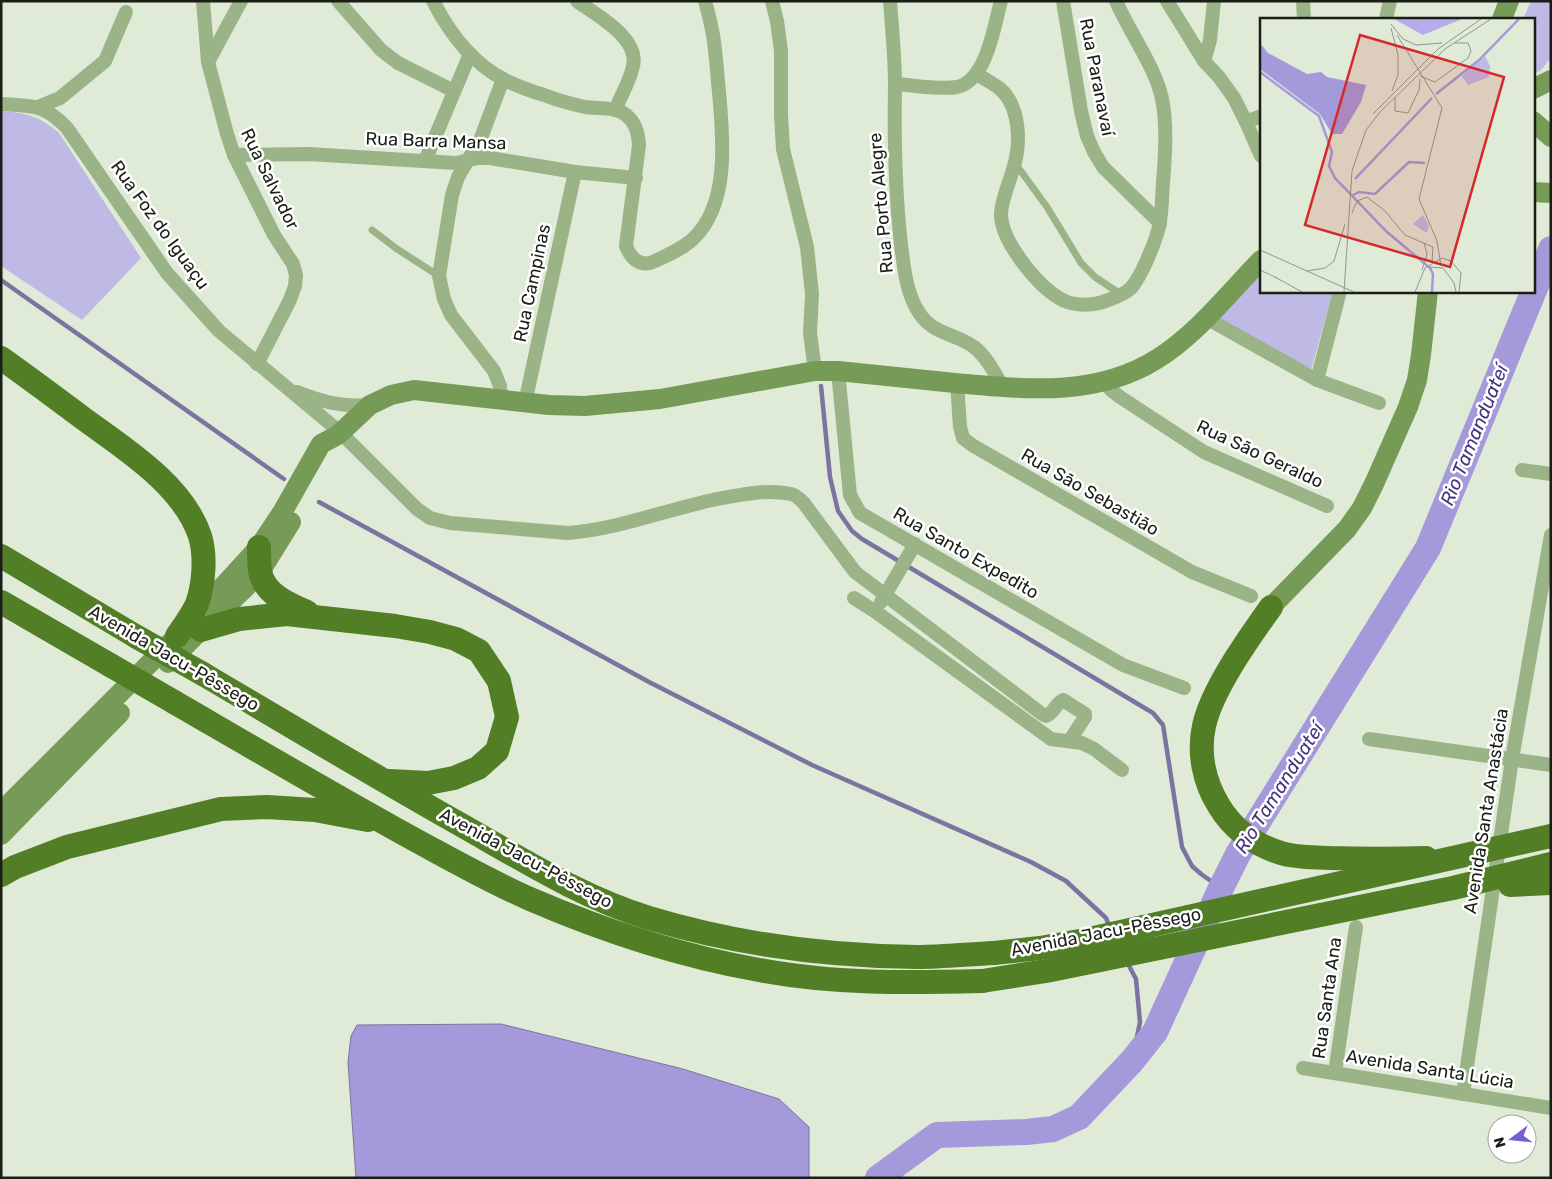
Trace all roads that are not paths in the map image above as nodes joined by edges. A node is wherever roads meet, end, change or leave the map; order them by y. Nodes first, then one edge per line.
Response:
1 (203, 1) edge
2 (241, 1) edge
3 (338, 1) edge
4 (433, 1) edge
5 (577, 1) edge
6 (705, 1) edge
7 (772, 1) edge
8 (890, 1) edge
9 (1001, 1) edge
10 (1063, 1) edge
11 (1116, 1) edge
12 (1167, 1) edge
13 (1214, 1) edge
14 (1303, 1) edge
15 (1390, 1) edge
16 (1509, 1) edge
17 (126, 12) dead end
18 (1304, 18) edge
19 (1386, 18) edge
20 (1502, 18) edge
21 (470, 54) junction
22 (1204, 61) junction
23 (208, 62) junction
24 (977, 74) junction
25 (504, 79) junction
26 (1551, 80) edge
27 (895, 84) junction
28 (1534, 88) edge
29 (454, 91) junction
30 (1, 104) edge
31 (38, 107) junction
32 (615, 110) junction
33 (1260, 116) edge
34 (1246, 122) junction
35 (1534, 122) edge
36 (1551, 137) edge
37 (1534, 141) edge
38 (1551, 145) edge
39 (1260, 154) edge
40 (234, 155) junction
41 (425, 161) junction
42 (468, 161) junction
43 (1015, 163) junction
44 (575, 172) junction
45 (636, 178) junction
46 (1534, 192) edge
47 (1551, 193) edge
48 (1160, 223) junction
49 (372, 230) dead end
50 (1260, 261) edge
51 (438, 276) junction
52 (1340, 292) edge
53 (1428, 292) edge
54 (1122, 296) junction
55 (1206, 318) junction
56 (1, 358) edge
57 (257, 364) junction
58 (815, 371) junction
59 (838, 371) junction
60 (1316, 380) junction
61 (1105, 382) junction
62 (957, 383) junction
63 (285, 387) junction
64 (1003, 387) junction
65 (501, 400) junction
66 (525, 403) junction
67 (1378, 403) dead end
68 (370, 404) junction
69 (339, 433) junction
70 (1522, 470) dead end
71 (1551, 474) edge
72 (1327, 506) dead end
73 (1551, 535) edge
74 (915, 544) junction
75 (259, 547) junction
76 (1, 556) edge
77 (260, 572) junction
78 (884, 594) junction
79 (854, 598) dead end
80 (1261, 601) junction
81 (1, 602) edge
82 (876, 612) junction
83 (315, 616) junction
84 (201, 630) junction
85 (177, 636) junction
86 (1184, 688) dead end
87 (1369, 739) dead end
88 (1070, 740) junction
89 (1512, 759) junction
90 (1551, 764) edge
91 (1122, 770) dead end
92 (382, 780) junction
93 (1, 812) edge
94 (384, 823) junction
95 (1, 835) edge
96 (1551, 836) edge
97 (1452, 857) junction
98 (1551, 864) edge
99 (1, 875) edge
100 (1551, 883) edge
101 (1453, 888) junction
102 (1356, 927) dead end
103 (1303, 1068) dead end
104 (1335, 1073) junction
105 (1463, 1094) junction
106 (1551, 1108) edge

1 - 23 street, Rua Salvador
2 - 23 street
3 - 29 street
4 - 21 street
5 - 32 street
6 - 45 street
7 - 58 street
8 - 27 street, Rua Porto Alegre
9 - 24 street
10 - 48 street, Rua Paranavaí
11 - 48 street
12 - 22 street
13 - 22 street
14 - 18 street
15 - 19 street
16 - 20 main road
17 - 31 street
21 - 25 street
21 - 29 street
22 - 34 street
23 - 40 street, Rua Salvador
24 - 27 street
24 - 43 street
25 - 32 street
25 - 42 street
26 - 28 main road
27 - 64 street, Rua Porto Alegre
29 - 41 street
30 - 31 street, Rua Foz do Iguaçu
31 - 57 street, Rua Foz do Iguaçu
32 - 45 street
33 - 34 street
34 - 39 street
35 - 36 main road
37 - 38 main road
40 - 41 street, Rua Barra Mansa
40 - 57 street, Rua Salvador
41 - 42 street, Rua Barra Mansa
42 - 44 street, Rua Barra Mansa
42 - 51 street
43 - 54 lane
43 - 54 street
44 - 45 street, Rua Barra Mansa
44 - 66 street, Rua Campinas
46 - 47 main road
48 - 54 street
49 - 51 lane
50 - 55 main road
51 - 65 street
52 - 60 street
53 - 80 main road
55 - 60 street
55 - 61 main road
56 - 85 highway
57 - 63 street, Rua Foz do Iguaçu
58 - 59 main road
58 - 66 main road
59 - 62 main road
59 - 74 street, Rua Santo Expedito
60 - 67 street
61 - 64 main road
61 - 72 street, Rua São Geraldo
62 - 64 main road
62 - 80 street, Rua São Sebastião
63 - 68 street, Rua Foz do Iguaçu
63 - 69 street, Rua Foz do Iguaçu
65 - 66 main road
65 - 68 main road
68 - 69 main road
69 - 75 main road
69 - 77 main road
69 - 78 street, Rua Foz do Iguaçu
70 - 71 street
73 - 89 street, Avenida Santa Anastácia
74 - 78 street
74 - 86 street, Rua Santo Expedito
75 - 77 highway
75 - 85 main road
76 - 92 highway, Avenida Jacu-Pêssego, bridge
77 - 83 highway
77 - 84 main road
78 - 82 street
78 - 88 street, Rua Foz do Iguaçu
79 - 82 street
80 - 97 highway, bridge
81 - 94 highway, Avenida Jacu-Pêssego, bridge
82 - 88 street
83 - 84 highway
83 - 92 highway
84 - 95 main road
85 - 93 main road
87 - 89 street
88 - 91 street
89 - 90 street
89 - 105 street, Avenida Santa Anastácia
92 - 97 highway, Avenida Jacu-Pêssego, bridge
94 - 99 highway
94 - 101 highway, Avenida Jacu-Pêssego, bridge
96 - 97 highway, Avenida Jacu-Pêssego, bridge
98 - 101 highway, Avenida Jacu-Pêssego, bridge
100 - 101 highway, bridge
102 - 104 street, Rua Santa Ana
103 - 104 street, Avenida Santa Lúcia
104 - 105 street, Avenida Santa Lúcia
105 - 106 street, Avenida Santa Lúcia

